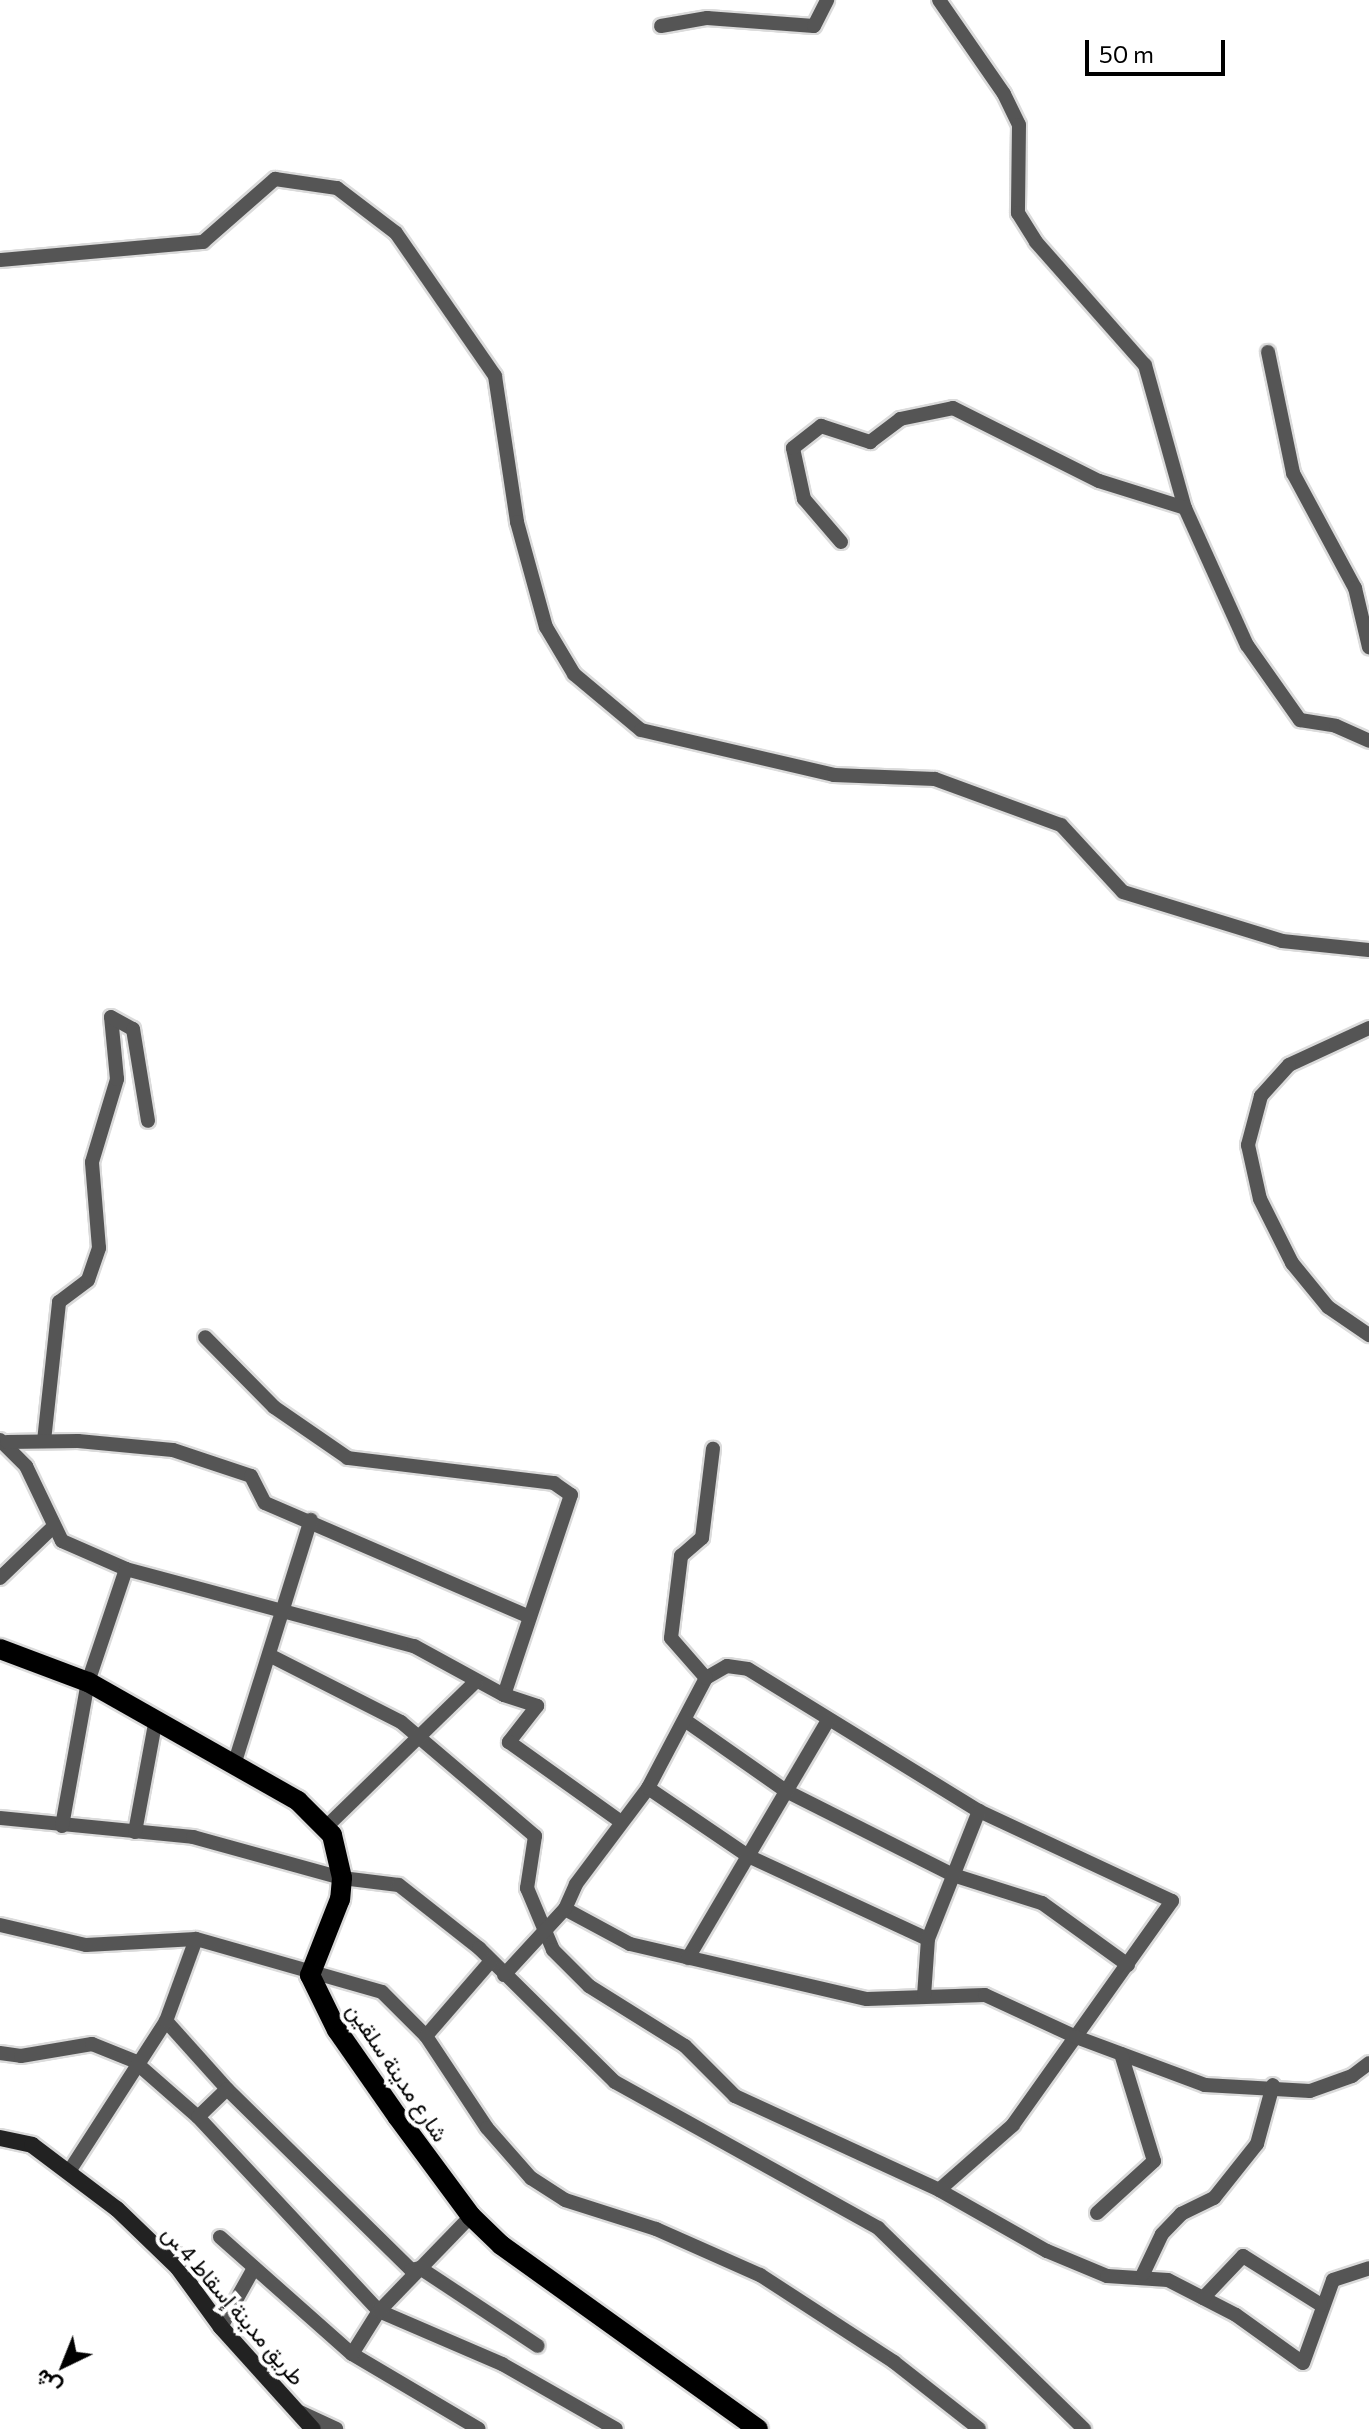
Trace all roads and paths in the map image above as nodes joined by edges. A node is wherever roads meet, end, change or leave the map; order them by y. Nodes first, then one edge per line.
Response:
1 (827, 0) edge
2 (939, 0) edge
3 (661, 26) dead end
4 (0, 260) edge
5 (1268, 352) dead end
6 (1185, 508) junction
7 (841, 542) dead end
8 (1369, 647) edge
9 (1369, 741) edge
10 (1369, 950) edge
11 (1369, 1028) edge
12 (148, 1121) dead end
13 (1369, 1335) edge
14 (205, 1337) dead end
15 (3, 1441) edge
16 (44, 1441) junction
17 (713, 1449) dead end
18 (311, 1520) junction
19 (53, 1527) junction
20 (126, 1569) junction
21 (0, 1578) edge
22 (286, 1610) junction
23 (530, 1617) junction
24 (0, 1649) edge
25 (269, 1655) junction
26 (706, 1678) junction
27 (88, 1682) junction
28 (475, 1682) junction
29 (504, 1695) junction
30 (686, 1721) junction
31 (827, 1722) junction
32 (155, 1724) junction
33 (420, 1737) junction
34 (234, 1765) junction
35 (648, 1788) junction
36 (786, 1791) junction
37 (979, 1811) junction
38 (0, 1818) edge
39 (621, 1822) junction
40 (62, 1826) junction
41 (325, 1828) junction
42 (135, 1832) junction
43 (748, 1856) junction
44 (953, 1875) junction
45 (342, 1878) junction
46 (565, 1909) junction
47 (2, 1925) edge
48 (547, 1929) junction
49 (196, 1939) junction
50 (928, 1939) junction
51 (0, 1941) edge
52 (688, 1958) junction
53 (491, 1961) junction
54 (1128, 1965) junction
55 (310, 1975) junction
56 (504, 1975) junction
57 (924, 1996) junction
58 (166, 2021) junction
59 (426, 2036) junction
60 (1076, 2037) junction
61 (0, 2053) edge
62 (1121, 2054) junction
63 (1369, 2063) edge
64 (139, 2064) junction
65 (1273, 2085) junction
66 (227, 2089) junction
67 (198, 2117) junction
68 (0, 2138) edge
69 (70, 2170) junction
70 (939, 2190) junction
71 (1097, 2213) dead end
72 (471, 2216) junction
73 (220, 2237) dead end
74 (254, 2268) junction
75 (420, 2268) junction
76 (1369, 2268) edge
77 (1143, 2274) junction
78 (1203, 2298) junction
79 (1321, 2305) junction
80 (379, 2311) junction
81 (221, 2327) junction
82 (538, 2346) dead end
83 (352, 2354) junction
84 (300, 2412) junction
85 (313, 2429) edge
86 (336, 2429) edge
87 (479, 2429) edge
88 (616, 2429) edge
89 (758, 2429) edge
90 (979, 2429) edge
91 (1084, 2429) edge

1 - 3 street
2 - 6 street
4 - 10 street
5 - 8 street
6 - 7 street
6 - 9 street
11 - 13 street
12 - 16 street
14 - 23 street
15 - 16 street
15 - 19 street
16 - 18 street
17 - 26 street
18 - 22 street
18 - 23 street
19 - 20 street
19 - 21 street
20 - 22 street
20 - 27 street
22 - 25 street
22 - 28 street
23 - 29 street
24 - 27 main road
25 - 33 street
25 - 34 street
26 - 30 street
26 - 31 street
27 - 32 main road
27 - 40 street
28 - 29 street
28 - 33 street
29 - 39 street
30 - 35 street
30 - 36 street
31 - 36 street
31 - 37 street
32 - 34 main road
32 - 42 street
33 - 41 street
33 - 48 street
34 - 41 main road
35 - 39 street
35 - 43 street
36 - 43 street
36 - 44 street
37 - 44 street
37 - 54 street
38 - 40 street
39 - 46 street
40 - 42 street
41 - 45 main road
42 - 45 street
43 - 50 street
43 - 52 street
44 - 50 street
44 - 54 street
45 - 53 street
45 - 55 main road
46 - 48 street
46 - 52 street
47 - 49 street
47 - 51 street
48 - 56 street
48 - 70 street
49 - 55 street
49 - 58 street
50 - 57 street
52 - 57 street
53 - 56 street
53 - 59 street
54 - 60 street
55 - 59 street
55 - 72 main road, شارع مدينة سلقين
56 - 91 street
57 - 60 street
58 - 64 street
58 - 66 street
59 - 90 street
60 - 62 street
60 - 70 street
61 - 64 street
62 - 65 street
62 - 71 street
63 - 65 street
64 - 67 street
64 - 69 street
65 - 77 street
66 - 67 street
66 - 75 street
67 - 80 street
68 - 69 street, طريق مدينة إسقاط 4س
69 - 81 street, طريق مدينة إسقاط 4س
70 - 77 street
72 - 75 street
72 - 89 main road, شارع مدينة سلقين
73 - 74 street
74 - 81 street
74 - 83 street
75 - 80 street
75 - 82 street
76 - 79 street
77 - 78 street
78 - 79 street
78 - 79 street
80 - 83 street
80 - 88 street
81 - 84 street, طريق مدينة إسقاط 4س
83 - 87 street
84 - 85 street, طريق مدينة إسقاط 4س
84 - 86 street

